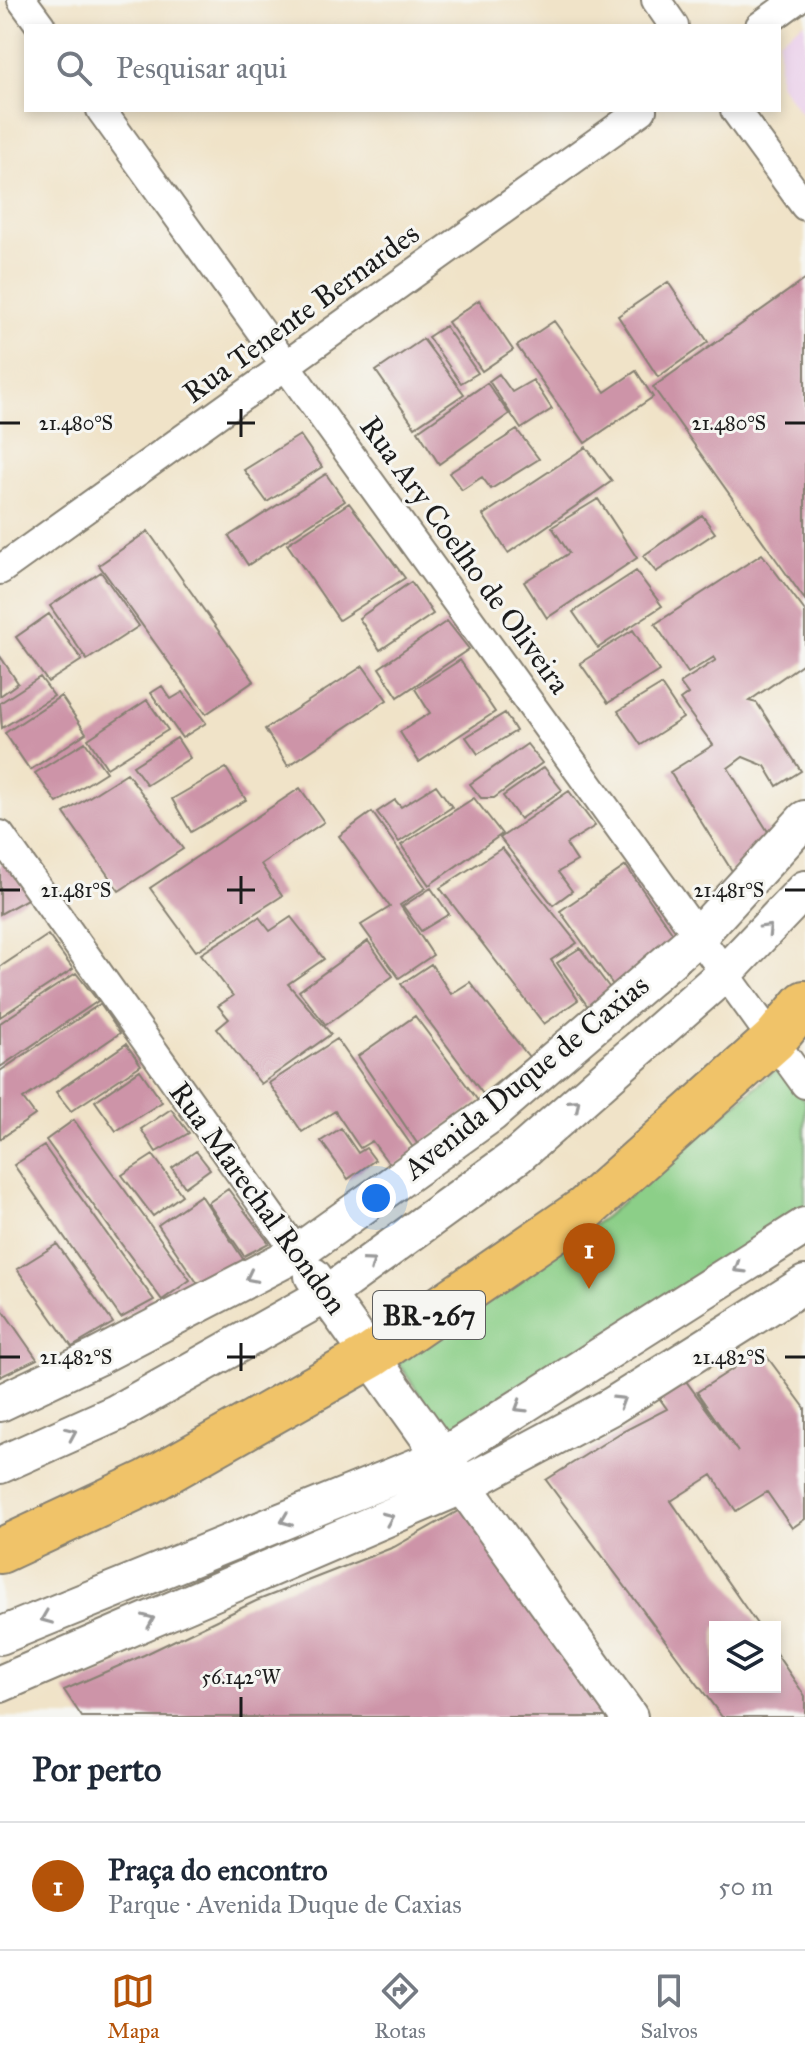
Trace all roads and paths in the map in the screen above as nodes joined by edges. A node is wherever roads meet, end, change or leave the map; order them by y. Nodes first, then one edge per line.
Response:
1 (22, 0) edge
2 (656, 0) edge
3 (796, 0) edge
4 (40, 24) edge
5 (673, 24) edge
6 (763, 24) edge
7 (102, 112) edge
8 (639, 112) edge
9 (736, 112) edge
10 (805, 206) edge
11 (286, 366) junction
12 (0, 570) edge
13 (805, 819) edge
14 (0, 835) edge
15 (805, 889) edge
16 (698, 936) junction
17 (725, 973) junction
18 (805, 1003) edge
19 (774, 1040) junction
20 (805, 1084) edge
21 (805, 1226) edge
22 (297, 1253) junction
23 (805, 1284) edge
24 (327, 1294) junction
25 (371, 1356) junction
26 (0, 1403) edge
27 (443, 1456) junction
28 (0, 1465) edge
29 (464, 1485) junction
30 (0, 1551) edge
31 (0, 1636) edge
32 (0, 1684) edge
33 (629, 1717) edge

1 - 4 street
2 - 5 street
3 - 6 street
7 - 11 street, Rua Ary Coelho de Oliveira
8 - 11 street, Rua Tenente Bernardes
9 - 10 street
11 - 12 street, Rua Tenente Bernardes
11 - 16 street, Rua Ary Coelho de Oliveira
13 - 16 street, Avenida Duque de Caxias
14 - 22 street, Rua Marechal Rondon
17 -> 15 street, Avenida Duque de Caxias
16 - 17 street, Rua Ary Coelho de Oliveira
16 - 22 street, Avenida Duque de Caxias
17 - 19 street, Rua Ary Coelho de Oliveira
24 -> 17 street, Avenida Duque de Caxias
18 - 19 main road, BR-267
19 - 20 street, Rua Ary Coelho de Oliveira
19 - 25 main road, BR-267
21 -> 27 street
22 - 24 street, Rua Marechal Rondon
22 -> 26 street, Avenida Duque de Caxias
29 -> 23 street
24 - 25 street, Rua Marechal Rondon
28 -> 24 street, Avenida Duque de Caxias
25 - 27 street, Rua Marechal Rondon
25 - 30 main road, BR-267
27 - 29 street, Rua Marechal Rondon
27 -> 31 street
32 -> 29 street
29 - 33 street, Rua Marechal Rondon

